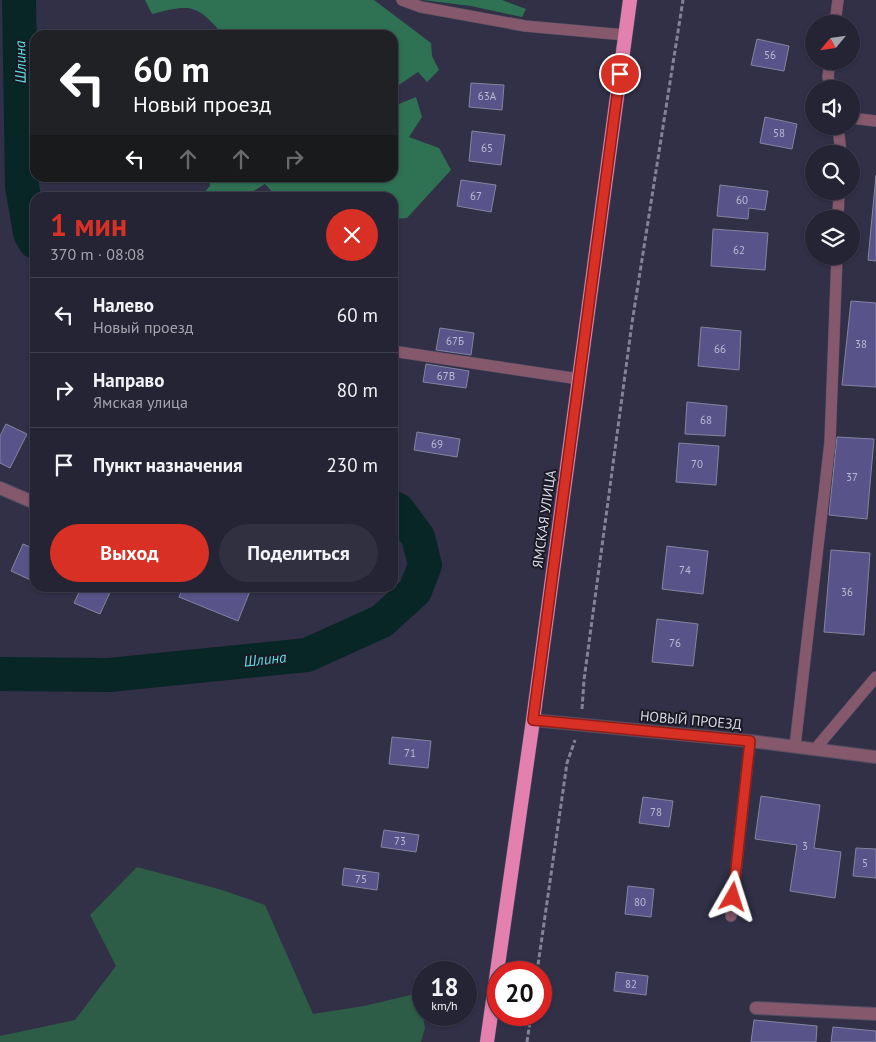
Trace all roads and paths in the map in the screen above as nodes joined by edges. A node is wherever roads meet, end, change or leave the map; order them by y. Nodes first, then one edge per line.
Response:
1 (402, 0) edge
2 (630, 0) edge
3 (683, 0) edge
4 (838, 0) edge
5 (836, 15) edge
6 (625, 36) junction
7 (860, 119) edge
8 (876, 121) edge
9 (837, 265) edge
10 (398, 352) edge
11 (579, 379) junction
12 (0, 488) edge
13 (30, 501) edge
14 (876, 677) edge
15 (533, 720) junction
16 (581, 724) junction
17 (750, 741) junction
18 (795, 746) junction
19 (816, 748) junction
20 (876, 757) edge
21 (731, 916) dead end
22 (539, 961) edge
23 (756, 1008) dead end
24 (876, 1014) edge
25 (530, 1026) edge
26 (487, 1042) edge
27 (528, 1042) edge

1 - 6 lane
2 - 6 highway, ЯМСКАЯ УЛИЦА
3 - 16 path
4 - 5 lane
6 - 11 highway, ЯМСКАЯ УЛИЦА
7 - 8 lane
9 - 18 lane
10 - 11 lane
11 - 15 highway, ЯМСКАЯ УЛИЦА
12 - 13 street
14 - 19 lane
15 - 16 street, НОВЫЙ ПРОЕЗД
15 - 26 highway, ЯМСКАЯ УЛИЦА
16 - 17 street, НОВЫЙ ПРОЕЗД
16 - 22 path
17 - 18 street, НОВЫЙ ПРОЕЗД
17 - 21 lane
18 - 19 street, НОВЫЙ ПРОЕЗД
19 - 20 street, НОВЫЙ ПРОЕЗД
23 - 24 street
25 - 27 path

